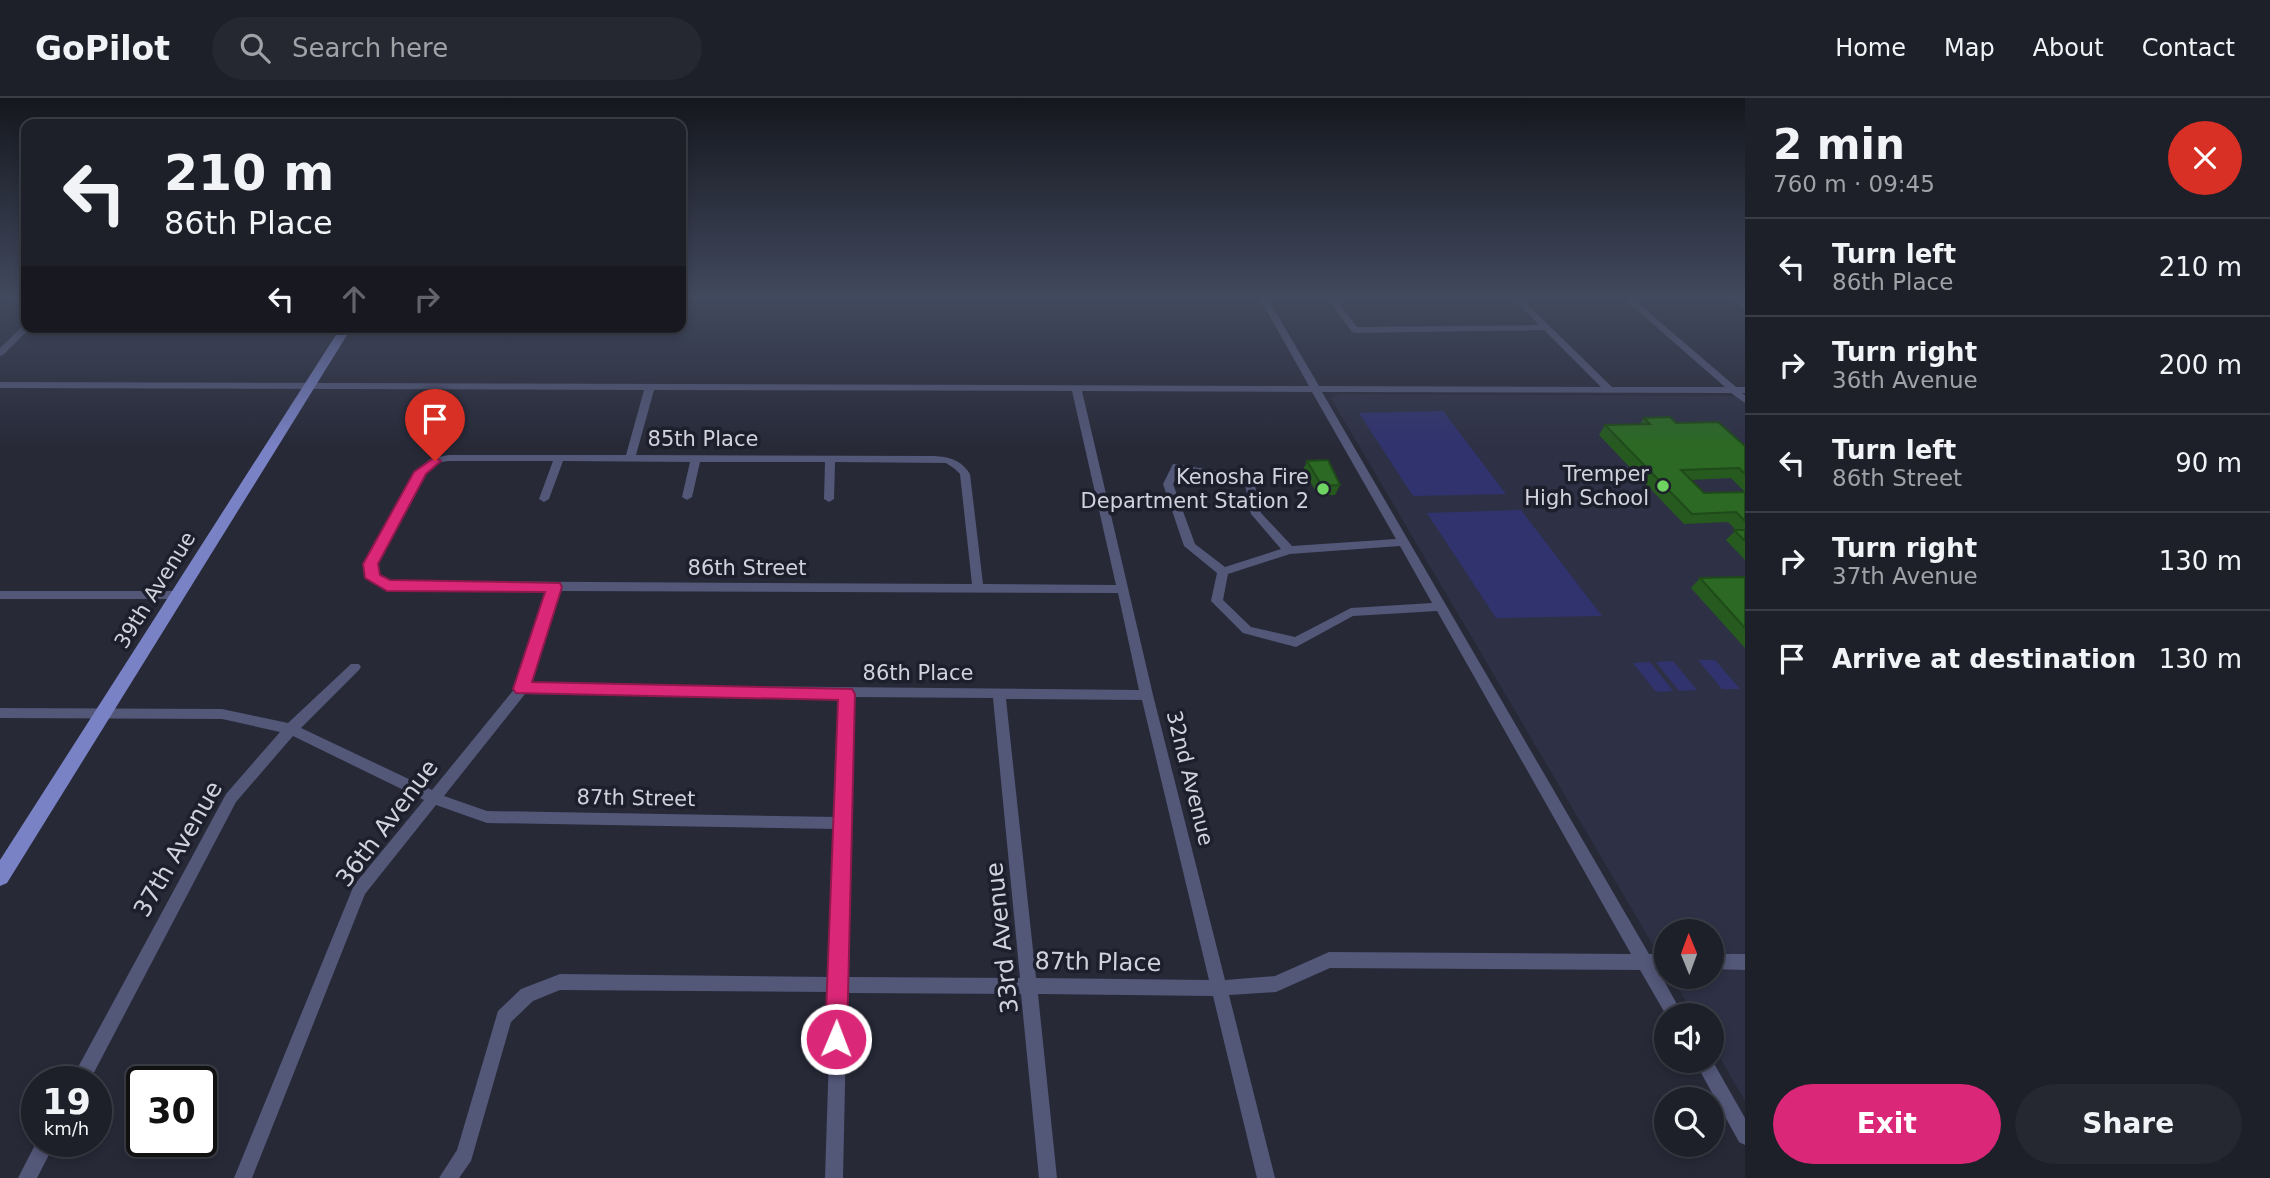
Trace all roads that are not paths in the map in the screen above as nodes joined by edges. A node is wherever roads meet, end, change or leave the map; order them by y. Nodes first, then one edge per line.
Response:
1 (334, 347) edge
2 (1293, 347) edge
3 (1568, 347) edge
4 (1684, 347) edge
5 (0, 385) edge
6 (310, 386) junction
7 (650, 386) junction
8 (1076, 387) junction
9 (1317, 388) junction
10 (1609, 389) junction
11 (1733, 390) junction
12 (1745, 390) edge
13 (1745, 401) edge
14 (559, 457) junction
15 (630, 458) junction
16 (696, 458) junction
17 (830, 459) junction
18 (687, 497) dead end
19 (544, 499) dead end
20 (829, 499) dead end
21 (1403, 542) junction
22 (1289, 550) junction
23 (1223, 572) junction
24 (373, 578) joint
25 (555, 587) junction
26 (978, 588) junction
27 (1123, 589) junction
28 (0, 595) edge
29 (179, 595) junction
30 (1442, 607) junction
31 (355, 667) dead end
32 (522, 689) junction
33 (846, 694) junction
34 (999, 694) junction
35 (1147, 695) junction
36 (0, 713) edge
37 (105, 714) junction
38 (291, 729) junction
39 (433, 798) junction
40 (841, 823) junction
41 (6, 859) edge
42 (0, 877) edge
43 (1644, 962) junction
44 (1654, 962) edge
45 (1724, 962) edge
46 (1745, 962) edge
47 (837, 983) junction
48 (1031, 986) junction
49 (1219, 988) junction
50 (1668, 1003) edge
51 (88, 1066) edge
52 (1709, 1073) edge
53 (1745, 1136) edge
54 (38, 1157) edge
55 (27, 1178) edge
56 (243, 1178) edge
57 (448, 1178) edge
58 (834, 1178) edge
59 (1048, 1178) edge
60 (1266, 1178) edge

1 - 6 main road, 39th Avenue
2 - 9 street
3 - 10 street
4 - 11 street
5 - 6 street
6 - 7 street
6 - 29 main road, 39th Avenue
7 - 8 street
7 - 15 street
8 - 9 street
8 - 27 street, 32nd Avenue
9 - 10 street
9 - 21 street
10 - 11 street
11 - 12 street
11 - 13 street
14 - 15 street, 85th Place
14 - 19 street
14 - 24 street, 85th Place
15 - 16 street, 85th Place
16 - 17 street, 85th Place
16 - 18 street
17 - 20 street
17 - 26 street, 85th Place
21 - 22 street
21 - 30 street
22 - 23 street
22 - 23 street
23 - 30 street
24 - 25 street, 86th Street
25 - 26 street, 86th Street
25 - 32 street, 36th Avenue
26 - 27 street, 86th Street
27 - 35 street, 32nd Avenue
28 - 29 street
29 - 37 main road, 39th Avenue
30 - 43 street
31 - 38 street, 37th Avenue
32 - 33 street, 86th Place
32 - 39 street, 36th Avenue
33 - 34 street, 86th Place
33 - 40 street
34 - 35 street, 86th Place
34 - 48 street, 33rd Avenue
35 - 49 street, 32nd Avenue
36 - 37 street
37 - 38 street, 87th Street
37 - 41 main road, 39th Avenue
38 - 39 street, 87th Street
38 - 51 street, 37th Avenue
39 - 40 street, 87th Street
39 - 56 street, 36th Avenue
40 - 47 street
41 - 42 main road, 39th Avenue
43 - 44 street, 87th Place
43 - 49 street, 87th Place
43 - 50 street
45 - 46 street
47 - 48 street, 87th Place
47 - 57 street, 87th Place
47 - 58 street
48 - 49 street, 87th Place
48 - 59 street, 33rd Avenue
49 - 60 street, 32nd Avenue
52 - 53 street
54 - 55 street

